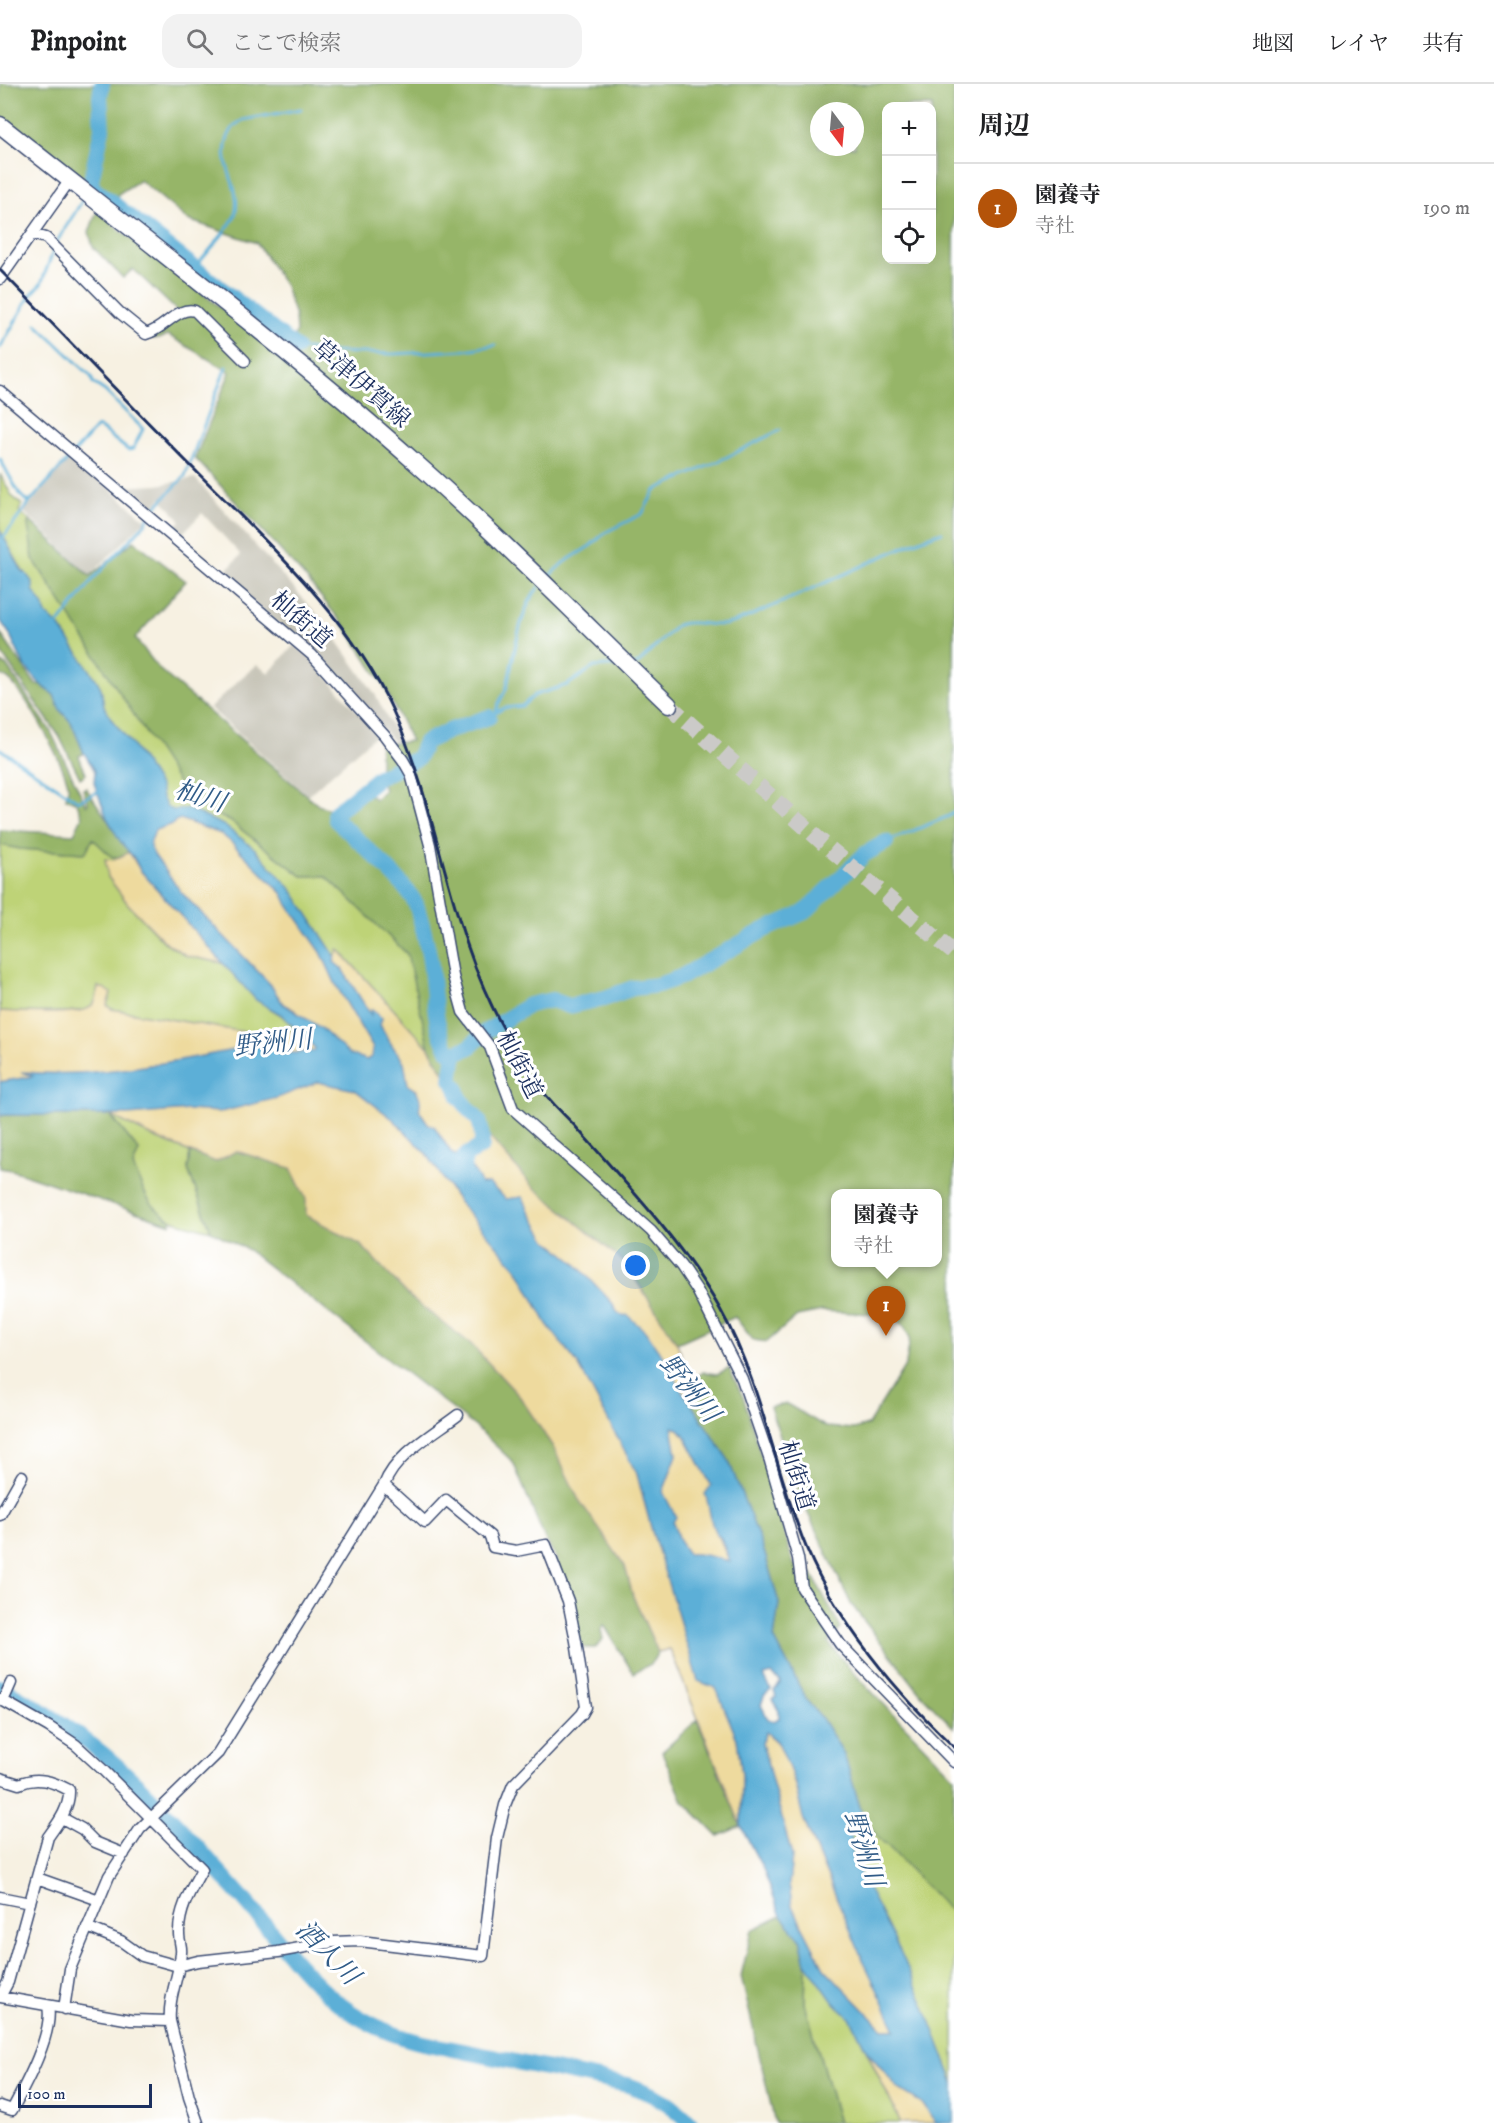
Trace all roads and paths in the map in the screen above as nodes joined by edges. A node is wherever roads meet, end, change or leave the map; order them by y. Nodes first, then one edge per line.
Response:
1 (0, 124) edge
2 (70, 180) junction
3 (32, 234) junction
4 (0, 279) edge
5 (245, 361) dead end
6 (0, 391) edge
7 (669, 705) tunnel mouth
8 (458, 1414) dead end
9 (22, 1476) dead end
10 (384, 1485) junction
11 (0, 1515) edge
12 (11, 1683) dead end
13 (1, 1700) edge
14 (954, 1762) edge
15 (0, 1778) edge
16 (151, 1817) junction
17 (62, 1818) junction
18 (124, 1854) junction
19 (37, 1878) junction
20 (0, 1897) edge
21 (99, 1899) junction
22 (30, 1903) junction
23 (87, 1927) junction
24 (178, 1966) junction
25 (0, 1997) edge
26 (48, 2006) junction
27 (64, 2009) junction
28 (170, 2021) junction
29 (0, 2106) edge
30 (198, 2123) edge

1 - 2 main road, 草津伊賀線
2 - 3 street
2 - 7 main road, 草津伊賀線
3 - 4 street
3 - 5 street
6 - 14 street, 杣街道
8 - 10 street
9 - 11 street
10 - 16 street
10 - 24 street
12 - 13 street
13 - 16 street
15 - 17 street
16 - 18 street
16 - 24 street
17 - 18 street
17 - 19 street
18 - 21 street
19 - 21 street
19 - 22 street
20 - 22 street
21 - 23 street
22 - 25 street
23 - 24 street
23 - 27 street
24 - 28 street
25 - 26 street
26 - 27 street
26 - 29 street
27 - 28 street
28 - 30 street

